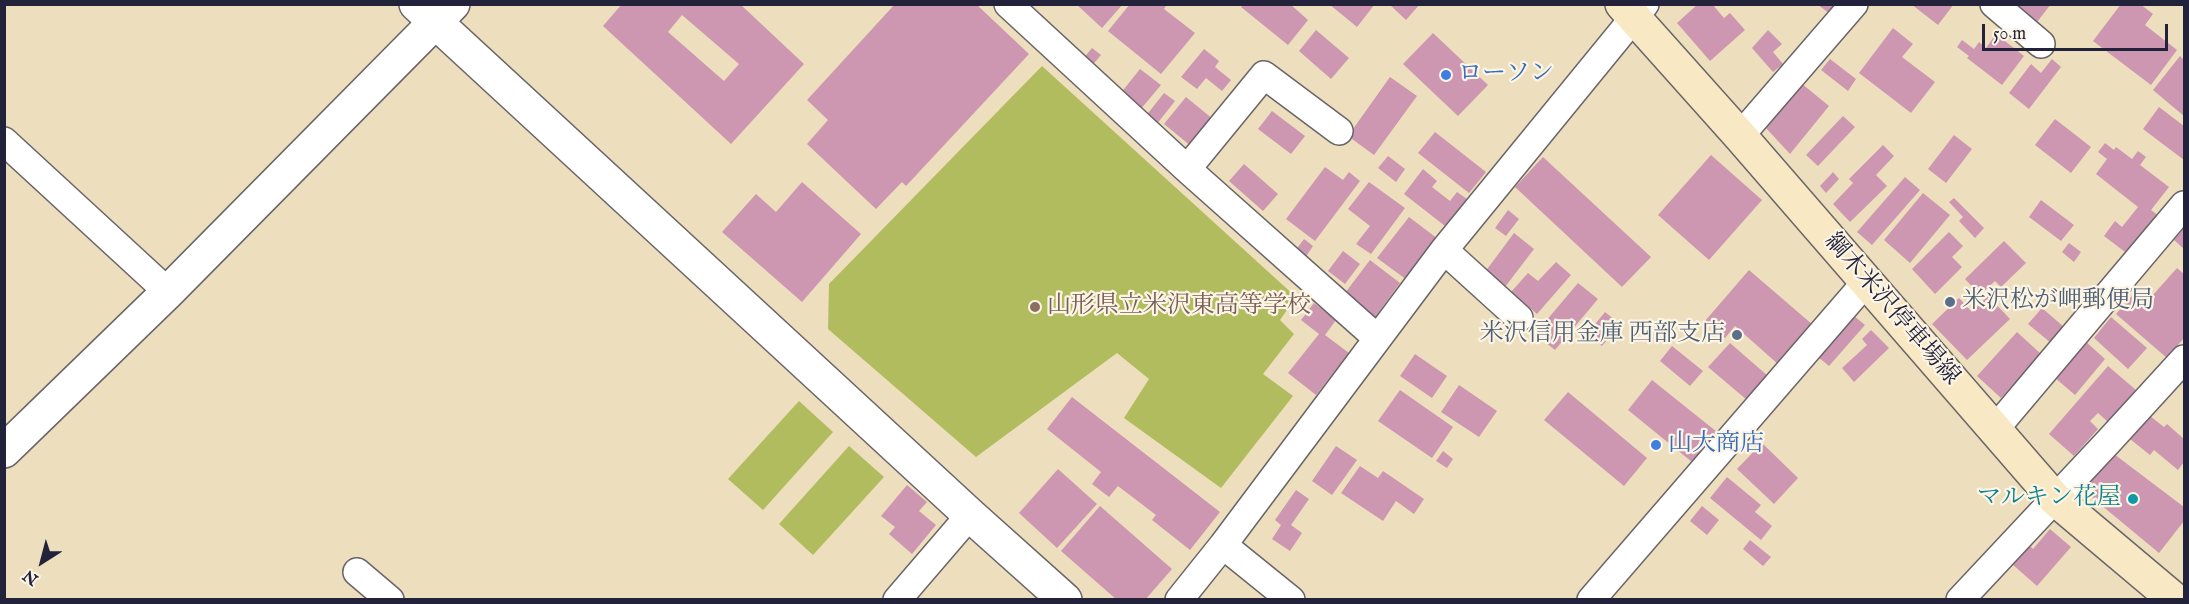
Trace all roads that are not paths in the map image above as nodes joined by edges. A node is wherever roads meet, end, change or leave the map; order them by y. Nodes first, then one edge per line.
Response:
1 (1008, 4) edge
2 (1854, 4) edge
3 (1994, 4) edge
4 (1634, 9) edge
5 (435, 10) edge
6 (2041, 44) dead end
7 (1339, 131) dead end
8 (1740, 136) junction
9 (4, 141) edge
10 (1187, 169) junction
11 (2184, 205) edge
12 (1444, 250) junction
13 (1866, 282) junction
14 (168, 292) junction
15 (1519, 318) dead end
16 (1377, 338) junction
17 (2184, 358) edge
18 (1995, 429) junction
19 (4, 452) edge
20 (2055, 499) junction
21 (970, 515) junction
22 (1223, 545) junction
23 (357, 572) dead end
24 (390, 600) edge
25 (897, 600) edge
26 (1065, 600) edge
27 (1179, 600) edge
28 (1291, 600) edge
29 (1591, 600) edge
30 (1960, 600) edge
31 (2175, 600) edge

1 - 10 street
2 - 8 street
3 - 6 street
4 - 8 main road, 綱木米沢停車場線
4 - 12 street
5 - 14 street
5 - 21 street
7 - 10 street
8 - 13 main road, 綱木米沢停車場線
9 - 14 street
10 - 16 street
11 - 18 street
12 - 15 street
12 - 16 street
13 - 18 main road, 綱木米沢停車場線
13 - 29 street
14 - 19 street
16 - 22 street
17 - 20 street
18 - 20 main road, 綱木米沢停車場線
20 - 30 street
20 - 31 main road, 綱木米沢停車場線
21 - 25 street
21 - 26 street
22 - 27 street
22 - 28 street
23 - 24 street

